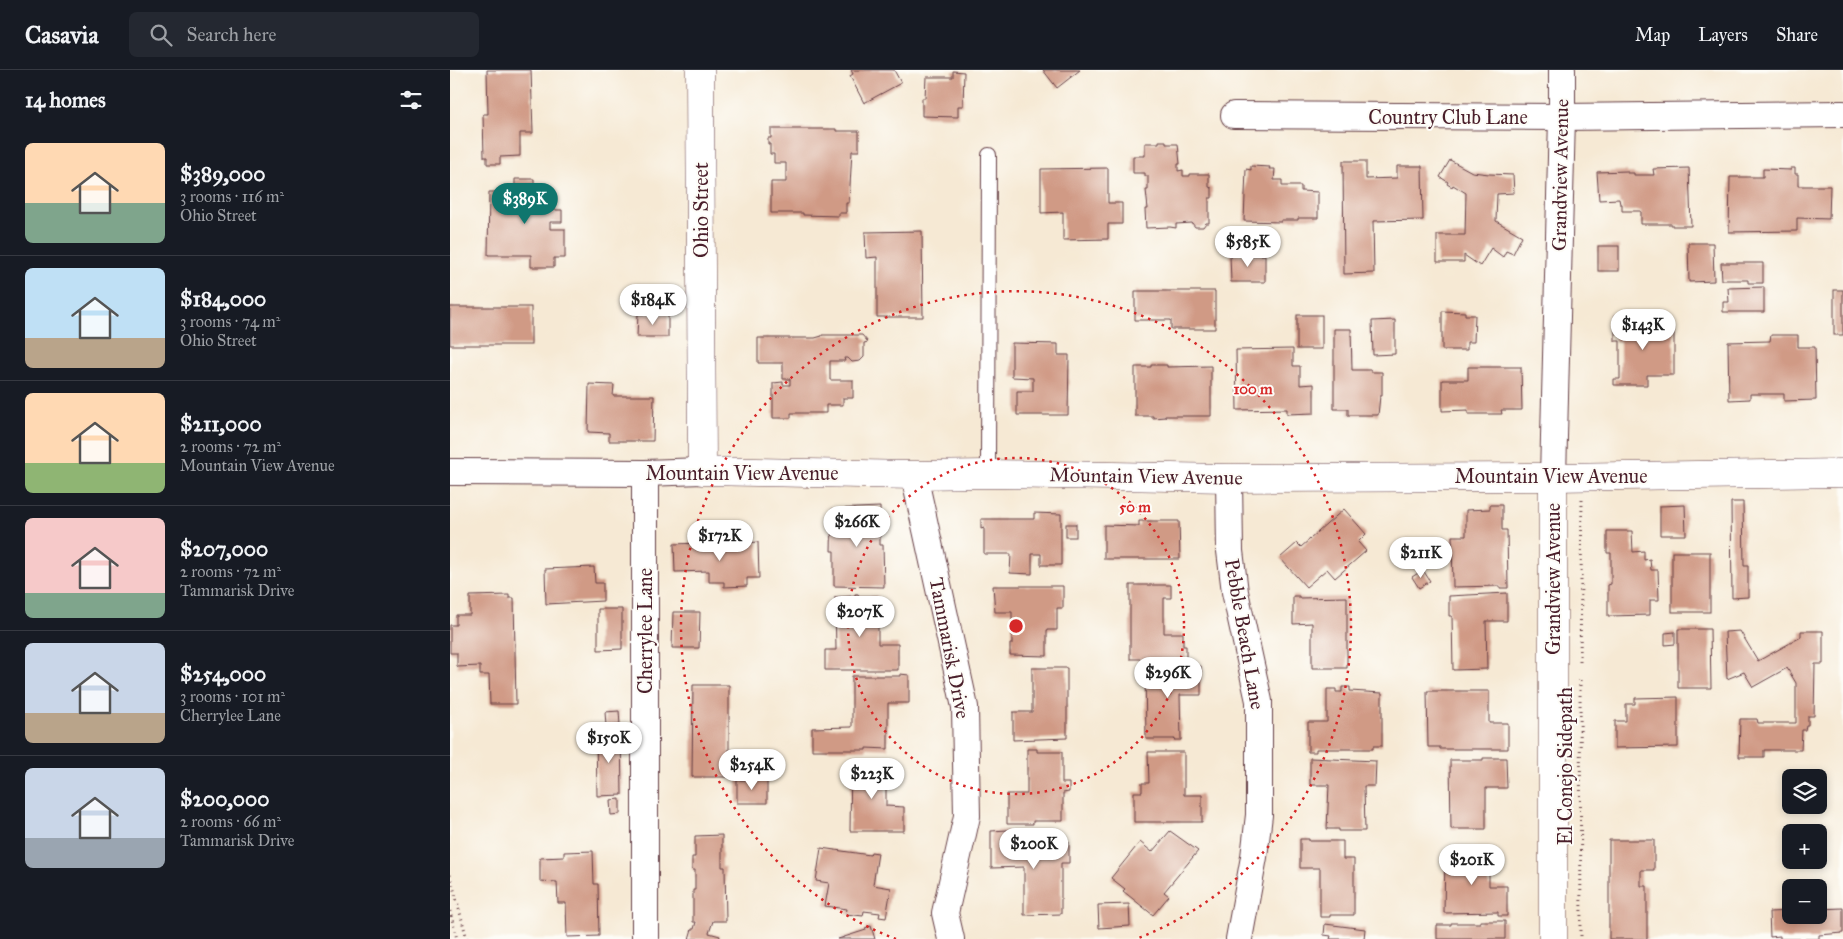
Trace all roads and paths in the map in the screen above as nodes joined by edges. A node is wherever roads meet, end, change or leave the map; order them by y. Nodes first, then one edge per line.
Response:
1 (700, 70) edge
2 (1562, 70) edge
3 (1843, 114) edge
4 (1234, 115) dead end
5 (1562, 117) junction
6 (989, 155) dead end
7 (702, 471) junction
8 (450, 472) edge
9 (645, 473) junction
10 (988, 474) junction
11 (1843, 474) edge
12 (914, 475) junction
13 (1553, 477) junction
14 (1230, 478) junction
15 (1582, 498) dead end
16 (1580, 667) dead end
17 (1580, 677) dead end
18 (450, 875) edge
19 (450, 911) edge
20 (457, 939) edge
21 (467, 939) edge
22 (645, 939) edge
23 (951, 939) edge
24 (1238, 939) edge
25 (1553, 939) edge
26 (1581, 939) edge

1 - 7 street, Ohio Street
2 - 5 street, Grandview Avenue
3 - 5 street, Country Club Lane
4 - 5 street, Country Club Lane
5 - 13 street, Grandview Avenue
6 - 10 lane
7 - 9 street, Mountain View Avenue
7 - 12 street, Mountain View Avenue
8 - 9 street, Mountain View Avenue
9 - 22 street, Cherrylee Lane
10 - 12 street, Mountain View Avenue
10 - 14 street, Mountain View Avenue
11 - 13 street, Mountain View Avenue
12 - 23 street, Tammarisk Drive
13 - 14 street, Mountain View Avenue
13 - 25 street, Grandview Avenue
14 - 24 street, Pebble Beach Lane
15 - 16 path, El Conejo Sidepath
17 - 26 path, El Conejo Sidepath
18 - 21 path
19 - 20 path

